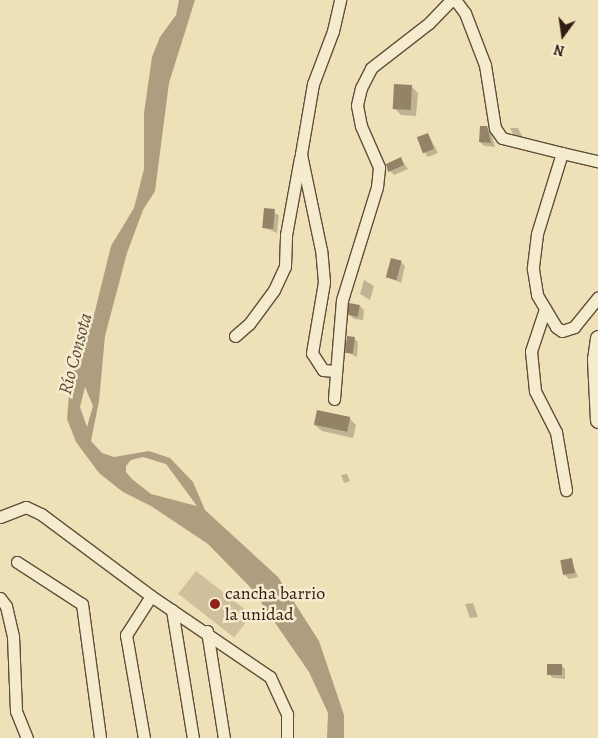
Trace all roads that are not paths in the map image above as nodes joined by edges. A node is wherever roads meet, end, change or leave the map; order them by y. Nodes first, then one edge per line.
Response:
1 (340, 0) edge
2 (456, 1) edge
3 (562, 153) junction
4 (301, 154) junction
5 (598, 161) edge
6 (598, 297) edge
7 (545, 308) junction
8 (235, 336) dead end
9 (598, 338) edge
10 (335, 372) junction
11 (334, 398) dead end
12 (598, 420) edge
13 (566, 490) dead end
14 (0, 516) edge
15 (17, 562) dead end
16 (151, 596) junction
17 (0, 598) edge
18 (172, 610) junction
19 (207, 631) junction
20 (27, 738) edge
21 (100, 738) edge
22 (144, 738) edge
23 (193, 738) edge
24 (224, 738) edge
25 (287, 738) edge

1 - 4 street
2 - 3 street
2 - 10 street
3 - 5 street
3 - 7 street
4 - 8 street
4 - 10 street
6 - 7 street
7 - 13 street
9 - 12 main road
10 - 11 street
14 - 16 street
15 - 21 street
16 - 18 street
16 - 22 street
17 - 20 street
18 - 19 street
18 - 23 street
19 - 24 street
19 - 25 street

